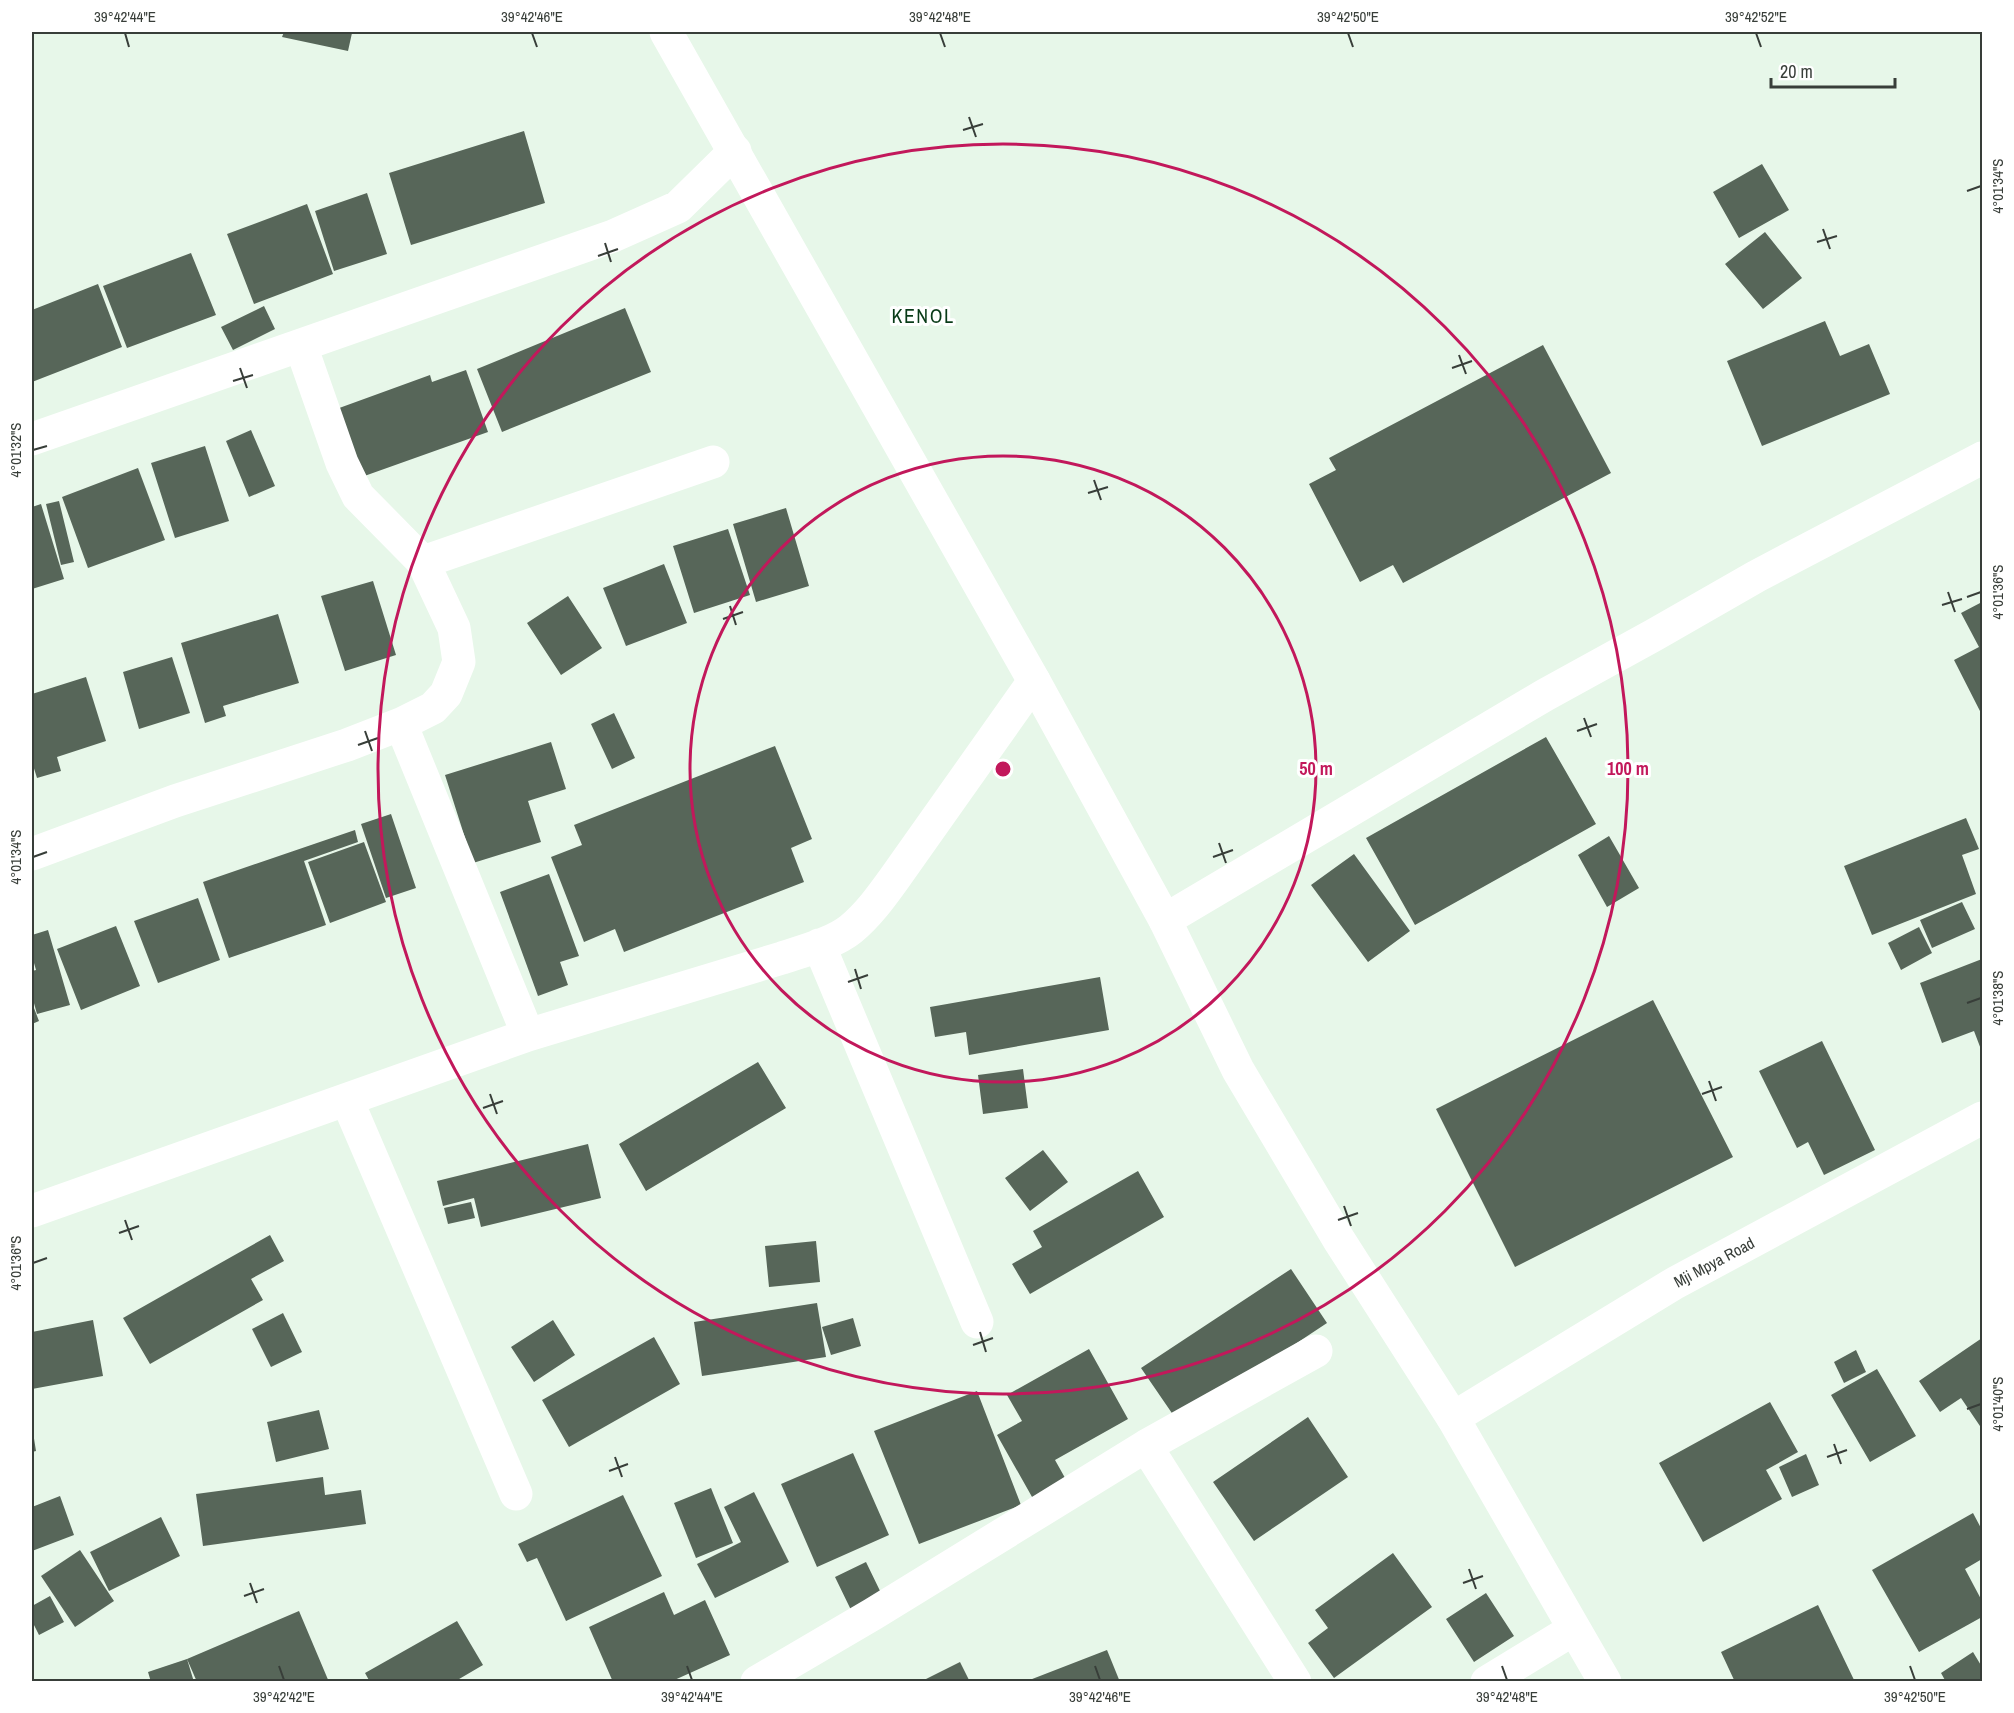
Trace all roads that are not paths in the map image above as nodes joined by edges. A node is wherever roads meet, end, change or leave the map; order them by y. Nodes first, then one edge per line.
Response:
1 (666, 32) edge
2 (735, 151) junction
3 (301, 346) junction
4 (32, 438) edge
5 (1983, 458) edge
6 (713, 462) dead end
7 (423, 562) junction
8 (1034, 681) junction
9 (401, 724) junction
10 (32, 854) edge
11 (1165, 920) junction
12 (819, 945) junction
13 (528, 1035) junction
14 (346, 1100) junction
15 (1983, 1118) edge
16 (32, 1211) edge
17 (977, 1322) dead end
18 (1316, 1351) dead end
19 (1453, 1418) junction
20 (1146, 1446) junction
21 (516, 1494) dead end
22 (1574, 1629) junction
23 (757, 1682) edge
24 (1295, 1682) edge
25 (1487, 1682) edge
26 (1605, 1682) edge

1 - 2 street
2 - 3 street
2 - 8 street
3 - 4 street
3 - 7 street
5 - 11 street
6 - 7 street
7 - 9 street
8 - 11 street
8 - 12 street
9 - 10 street
9 - 13 street
11 - 19 street
12 - 13 street
12 - 17 street
13 - 14 street
14 - 16 street
14 - 21 street
15 - 19 street, Mji Mpya Road
18 - 20 street
19 - 22 street
20 - 23 street
20 - 24 street
22 - 25 street
22 - 26 street

